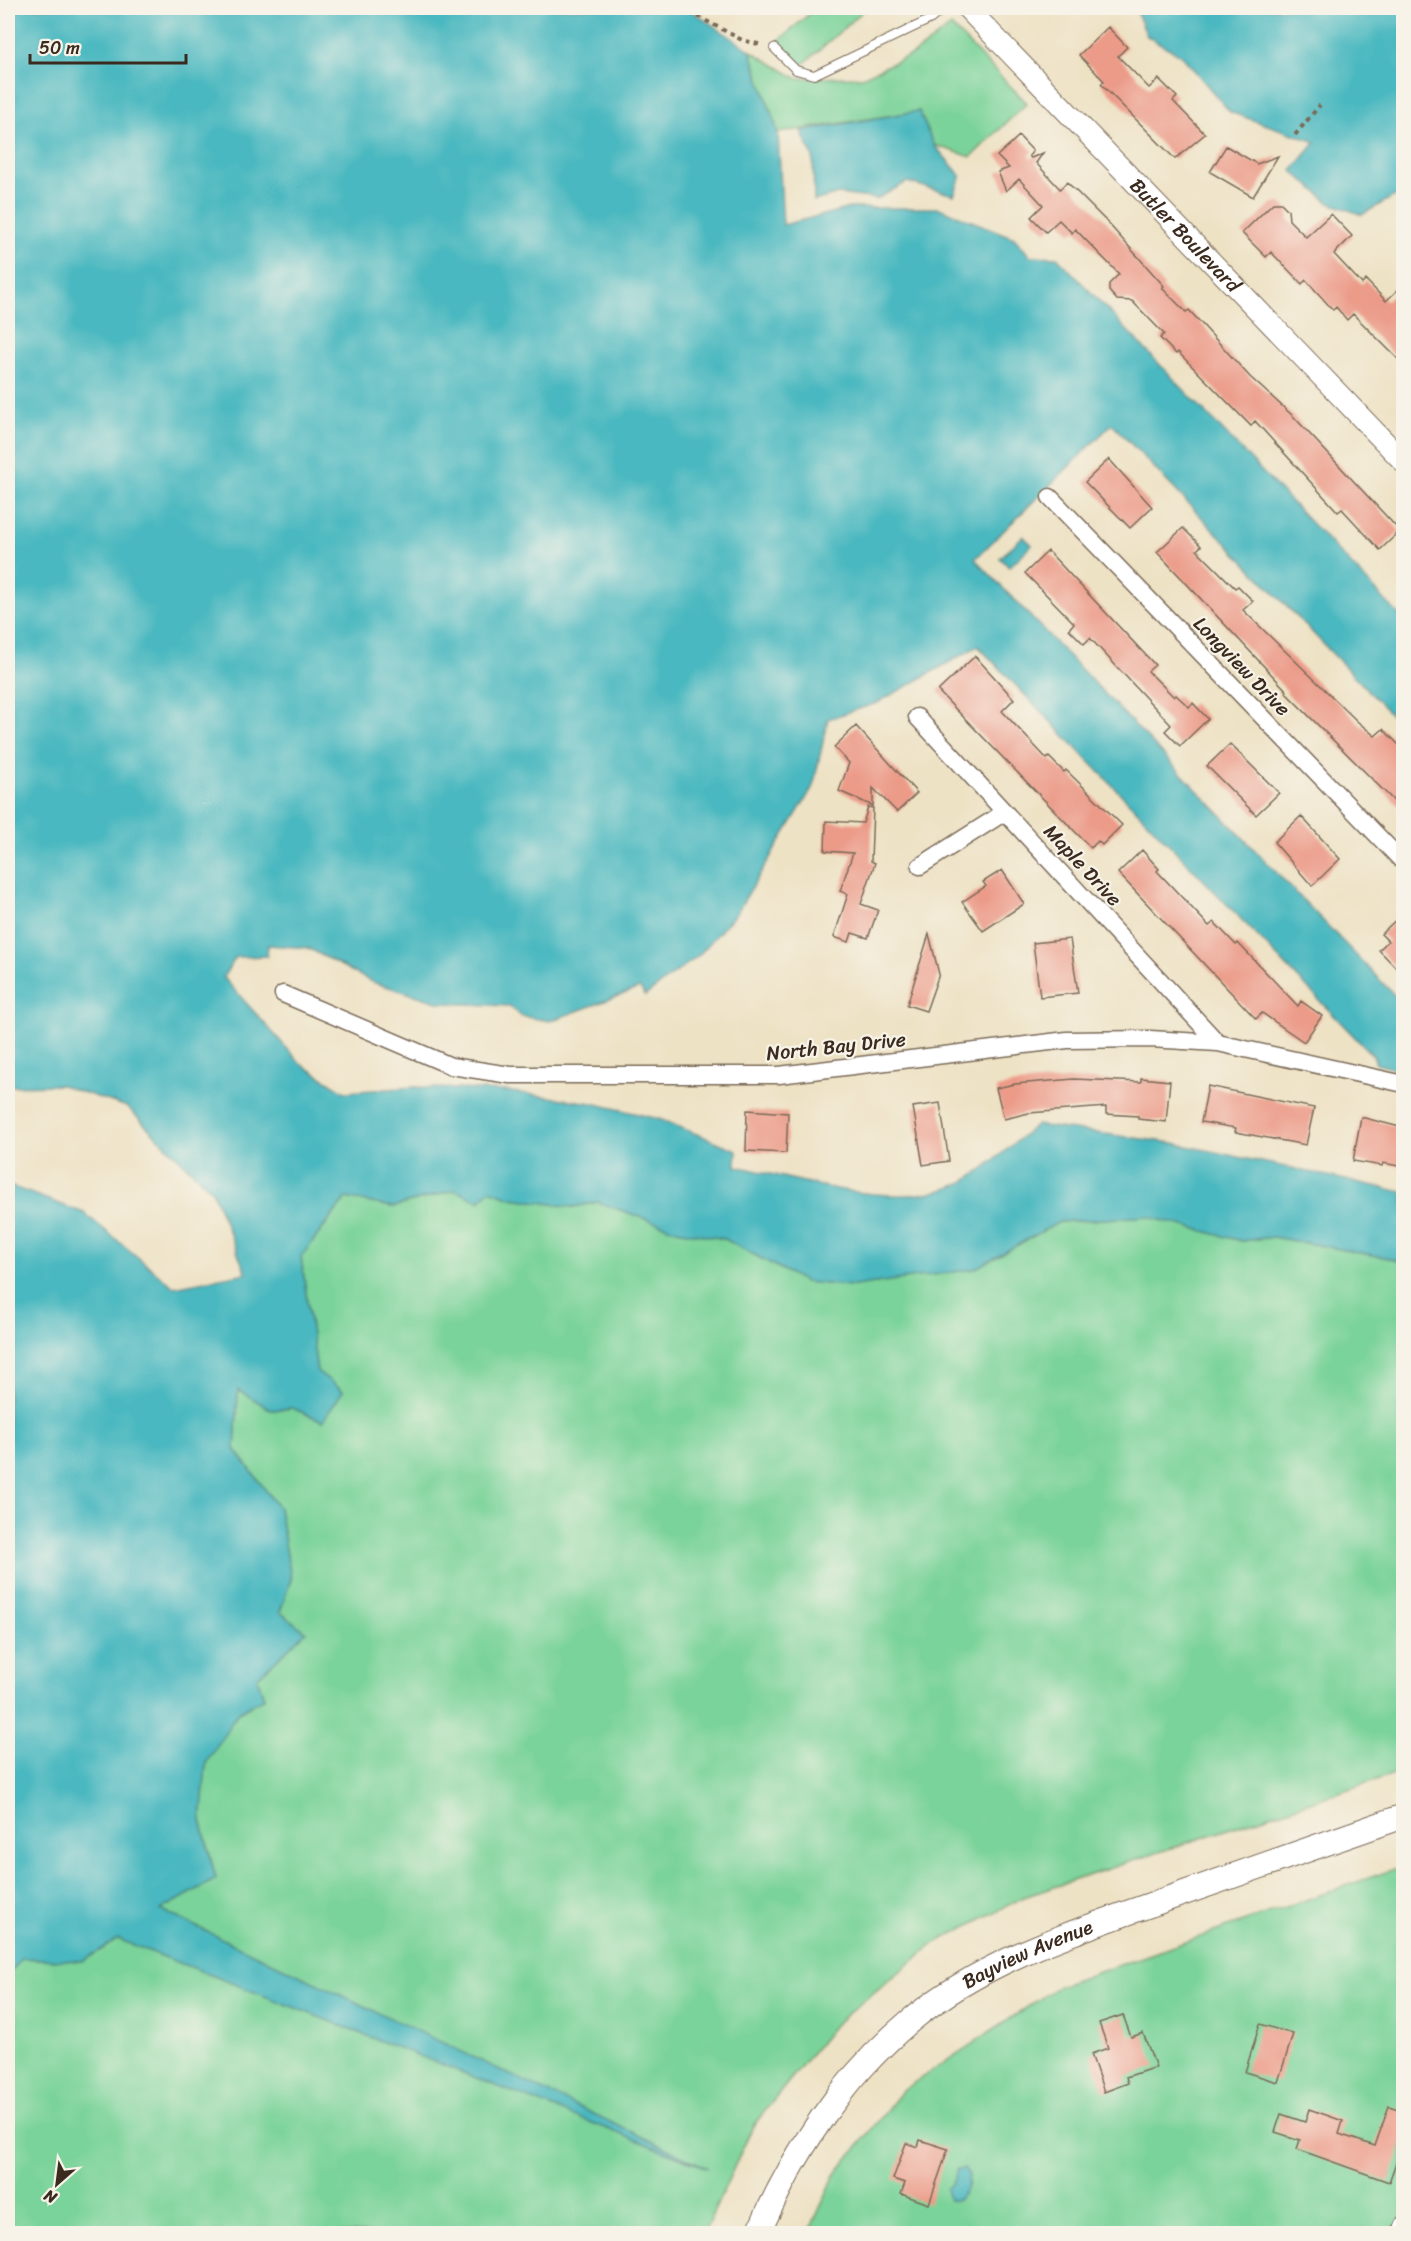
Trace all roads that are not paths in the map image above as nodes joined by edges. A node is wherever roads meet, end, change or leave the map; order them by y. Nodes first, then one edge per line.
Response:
1 (944, 8) edge
2 (967, 8) edge
3 (774, 48) road end
4 (1404, 462) edge
5 (1050, 497) dead end
6 (916, 717) dead end
7 (1005, 812) junction
8 (1404, 863) edge
9 (920, 866) dead end
10 (283, 994) dead end
11 (1218, 1043) junction
12 (1404, 1084) edge
13 (1404, 1816) edge
14 (1404, 2224) edge
15 (758, 2234) edge
16 (1400, 2234) edge

1 - 3 lane
2 - 4 street, Butler Boulevard
5 - 8 street, Longview Drive
6 - 7 street, Maple Drive
7 - 9 street
7 - 11 street, Maple Drive
10 - 11 street, North Bay Drive
11 - 12 street, North Bay Drive
13 - 15 main road, Bayview Avenue
14 - 16 street

